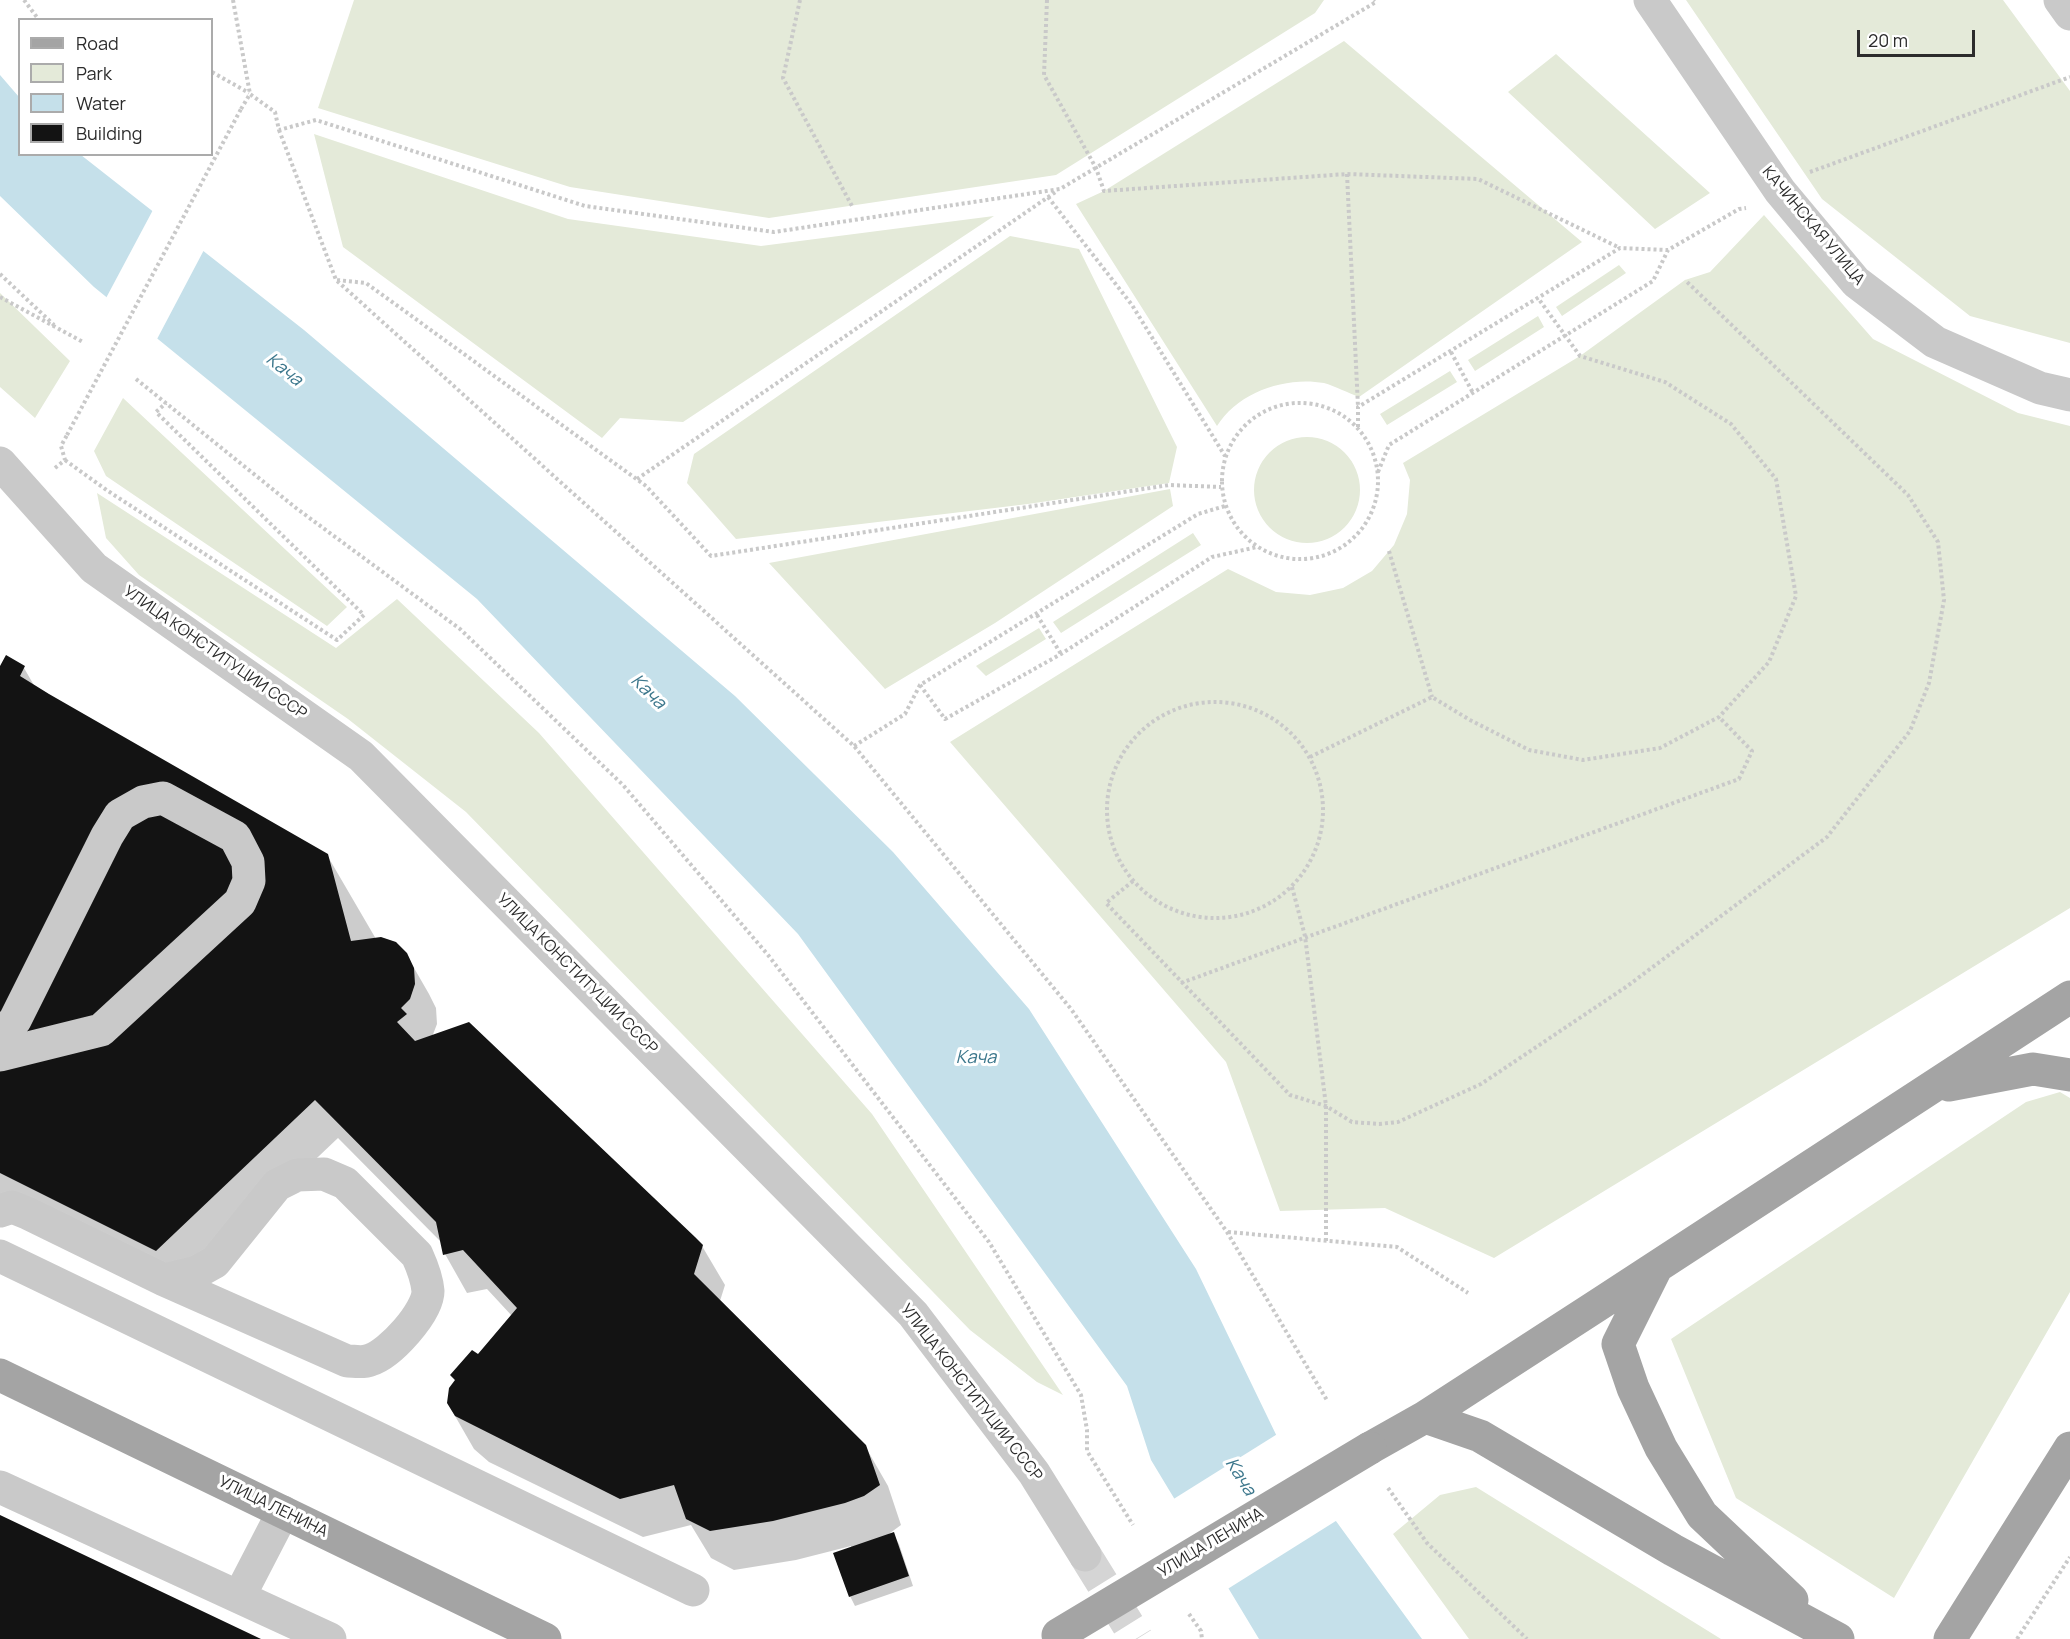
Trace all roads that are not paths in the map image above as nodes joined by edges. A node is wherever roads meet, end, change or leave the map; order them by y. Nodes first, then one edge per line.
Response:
1 (1650, 0) edge
2 (2060, 0) edge
3 (2070, 14) edge
4 (2070, 395) edge
5 (0, 464) edge
6 (2070, 997) edge
7 (0, 1036) edge
8 (0, 1055) edge
9 (2070, 1075) edge
10 (1935, 1087) junction
11 (0, 1211) edge
12 (0, 1256) edge
13 (1656, 1268) junction
14 (164, 1280) junction
15 (0, 1374) edge
16 (1425, 1417) junction
17 (2070, 1448) edge
18 (0, 1487) edge
19 (283, 1512) junction
20 (1084, 1555) tunnel mouth
21 (693, 1590) dead end
22 (239, 1597) junction
23 (1831, 1635) edge
24 (1055, 1637) edge
25 (1951, 1638) edge
26 (330, 1639) edge
27 (545, 1639) edge

1 - 4 street, КАЧИНСКАЯ УЛИЦА
2 - 3 street
5 - 20 street, УЛИЦА КОНСТИТУЦИИ СССР
6 - 10 main road, УЛИЦА ЛЕНИНА
7 - 8 street
9 - 10 main road
10 - 13 main road, УЛИЦА ЛЕНИНА
11 - 14 street
12 - 21 street
13 - 16 main road, УЛИЦА ЛЕНИНА
13 - 23 main road
14 - 14 street
15 - 19 main road, УЛИЦА ЛЕНИНА
16 - 23 main road
16 - 24 main road, УЛИЦА ЛЕНИНА, bridge
17 - 25 main road
18 - 22 street
19 - 22 street
19 - 27 main road, УЛИЦА ЛЕНИНА
22 - 26 street

